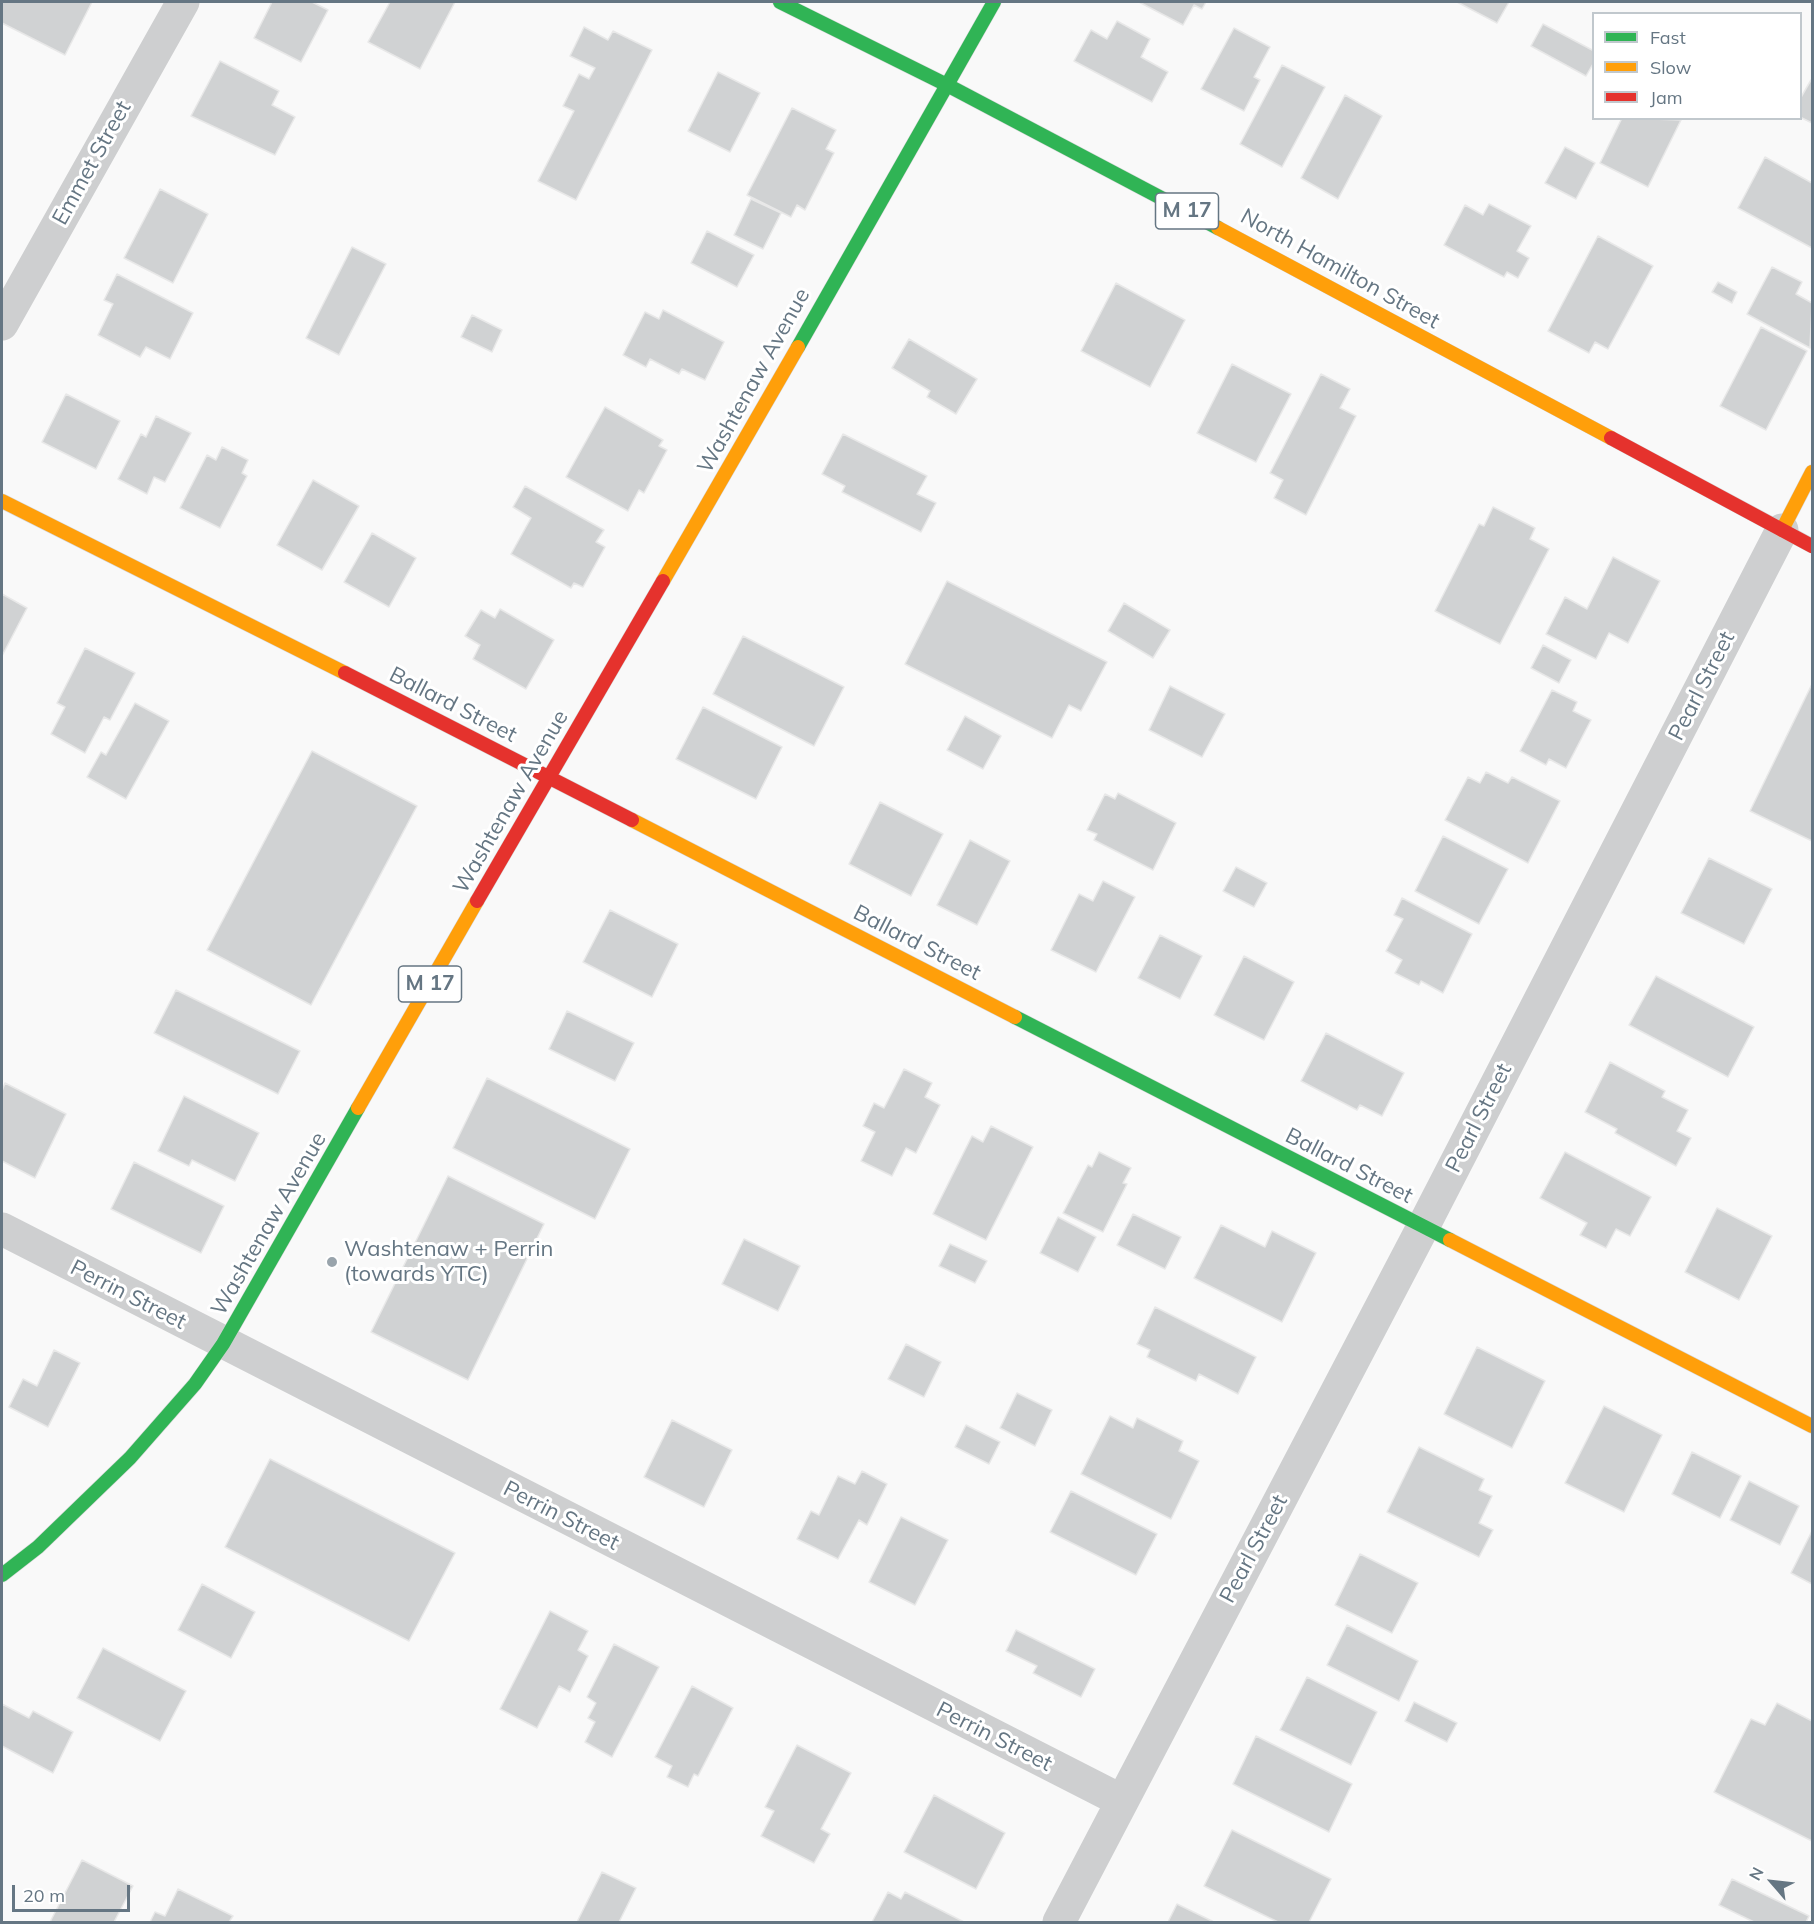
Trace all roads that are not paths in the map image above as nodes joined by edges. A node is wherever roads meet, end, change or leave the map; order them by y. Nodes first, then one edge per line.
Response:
1 (183, 2) edge
2 (780, 2) edge
3 (994, 2) edge
4 (947, 85) junction
5 (2, 324) edge
6 (1812, 472) edge
7 (2, 501) edge
8 (1782, 530) junction
9 (1812, 546) edge
10 (549, 779) junction
11 (1423, 1227) junction
12 (2, 1229) edge
13 (224, 1344) junction
14 (1812, 1426) edge
15 (2, 1575) edge
16 (1122, 1801) junction
17 (1059, 1923) edge

1 - 5 street, Emmet Street
2 - 4 main road, North Hamilton Street
3 - 4 main road, Washtenaw Avenue
4 - 8 main road, North Hamilton Street / M 17
4 - 10 main road, Washtenaw Avenue / M 17
6 - 8 main road, Pearl Street
7 - 10 main road, Ballard Street
8 - 9 main road, North Hamilton Street / M 17
8 - 11 street, Pearl Street
10 - 11 main road, Ballard Street
10 - 13 main road, Washtenaw Avenue / M 17
11 - 14 main road, Ballard Street
11 - 16 street, Pearl Street
12 - 13 street, Perrin Street
13 - 15 main road, Washtenaw Avenue / M 17
13 - 16 street, Perrin Street
16 - 17 street, Pearl Street

